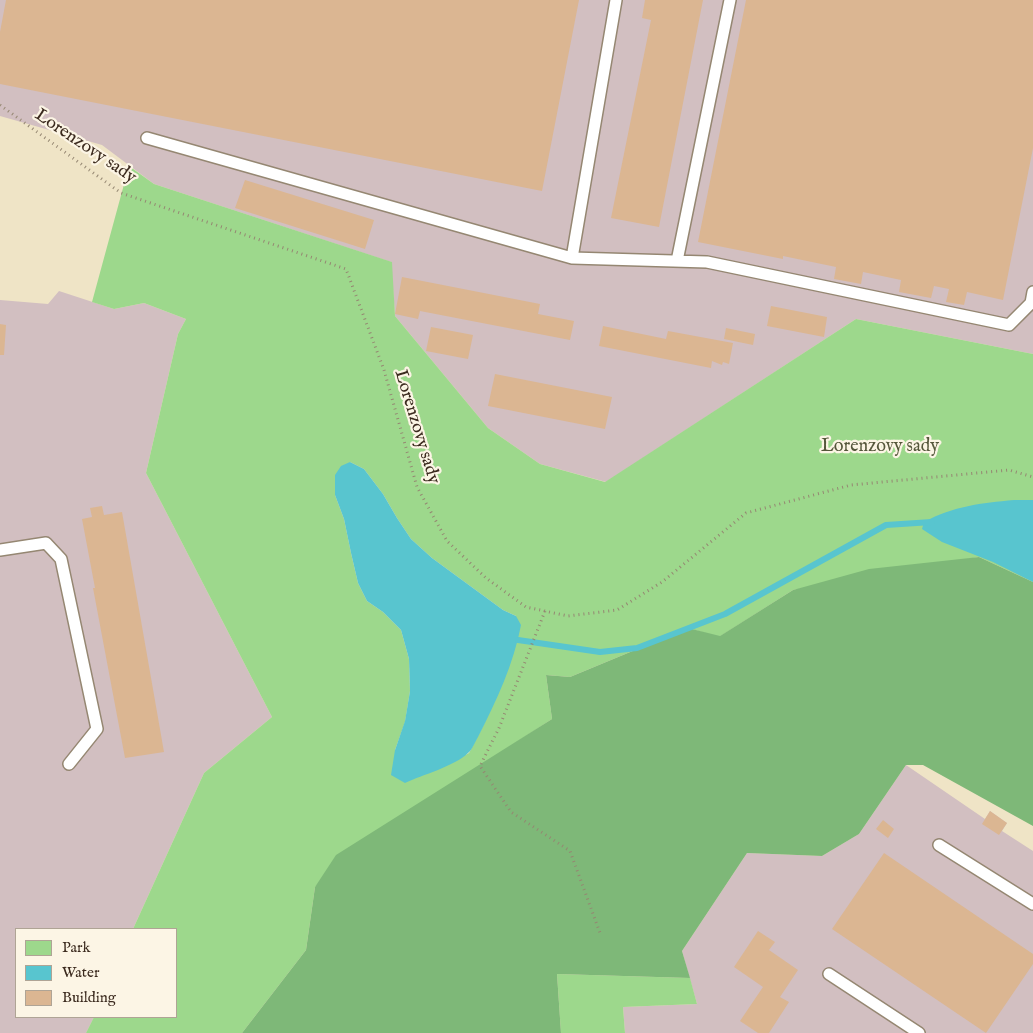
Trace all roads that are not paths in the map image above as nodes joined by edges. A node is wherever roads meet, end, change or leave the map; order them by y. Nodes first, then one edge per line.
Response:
1 (616, 0) edge
2 (730, 0) edge
3 (147, 138) dead end
4 (572, 258) junction
5 (677, 261) junction
6 (1033, 292) edge
7 (0, 550) edge
8 (69, 764) dead end
9 (939, 845) dead end
10 (1033, 904) edge
11 (829, 974) dead end
12 (920, 1033) edge

1 - 4 lane
2 - 5 lane
3 - 4 lane
4 - 5 lane
5 - 6 lane
7 - 8 lane
9 - 10 lane
11 - 12 lane

